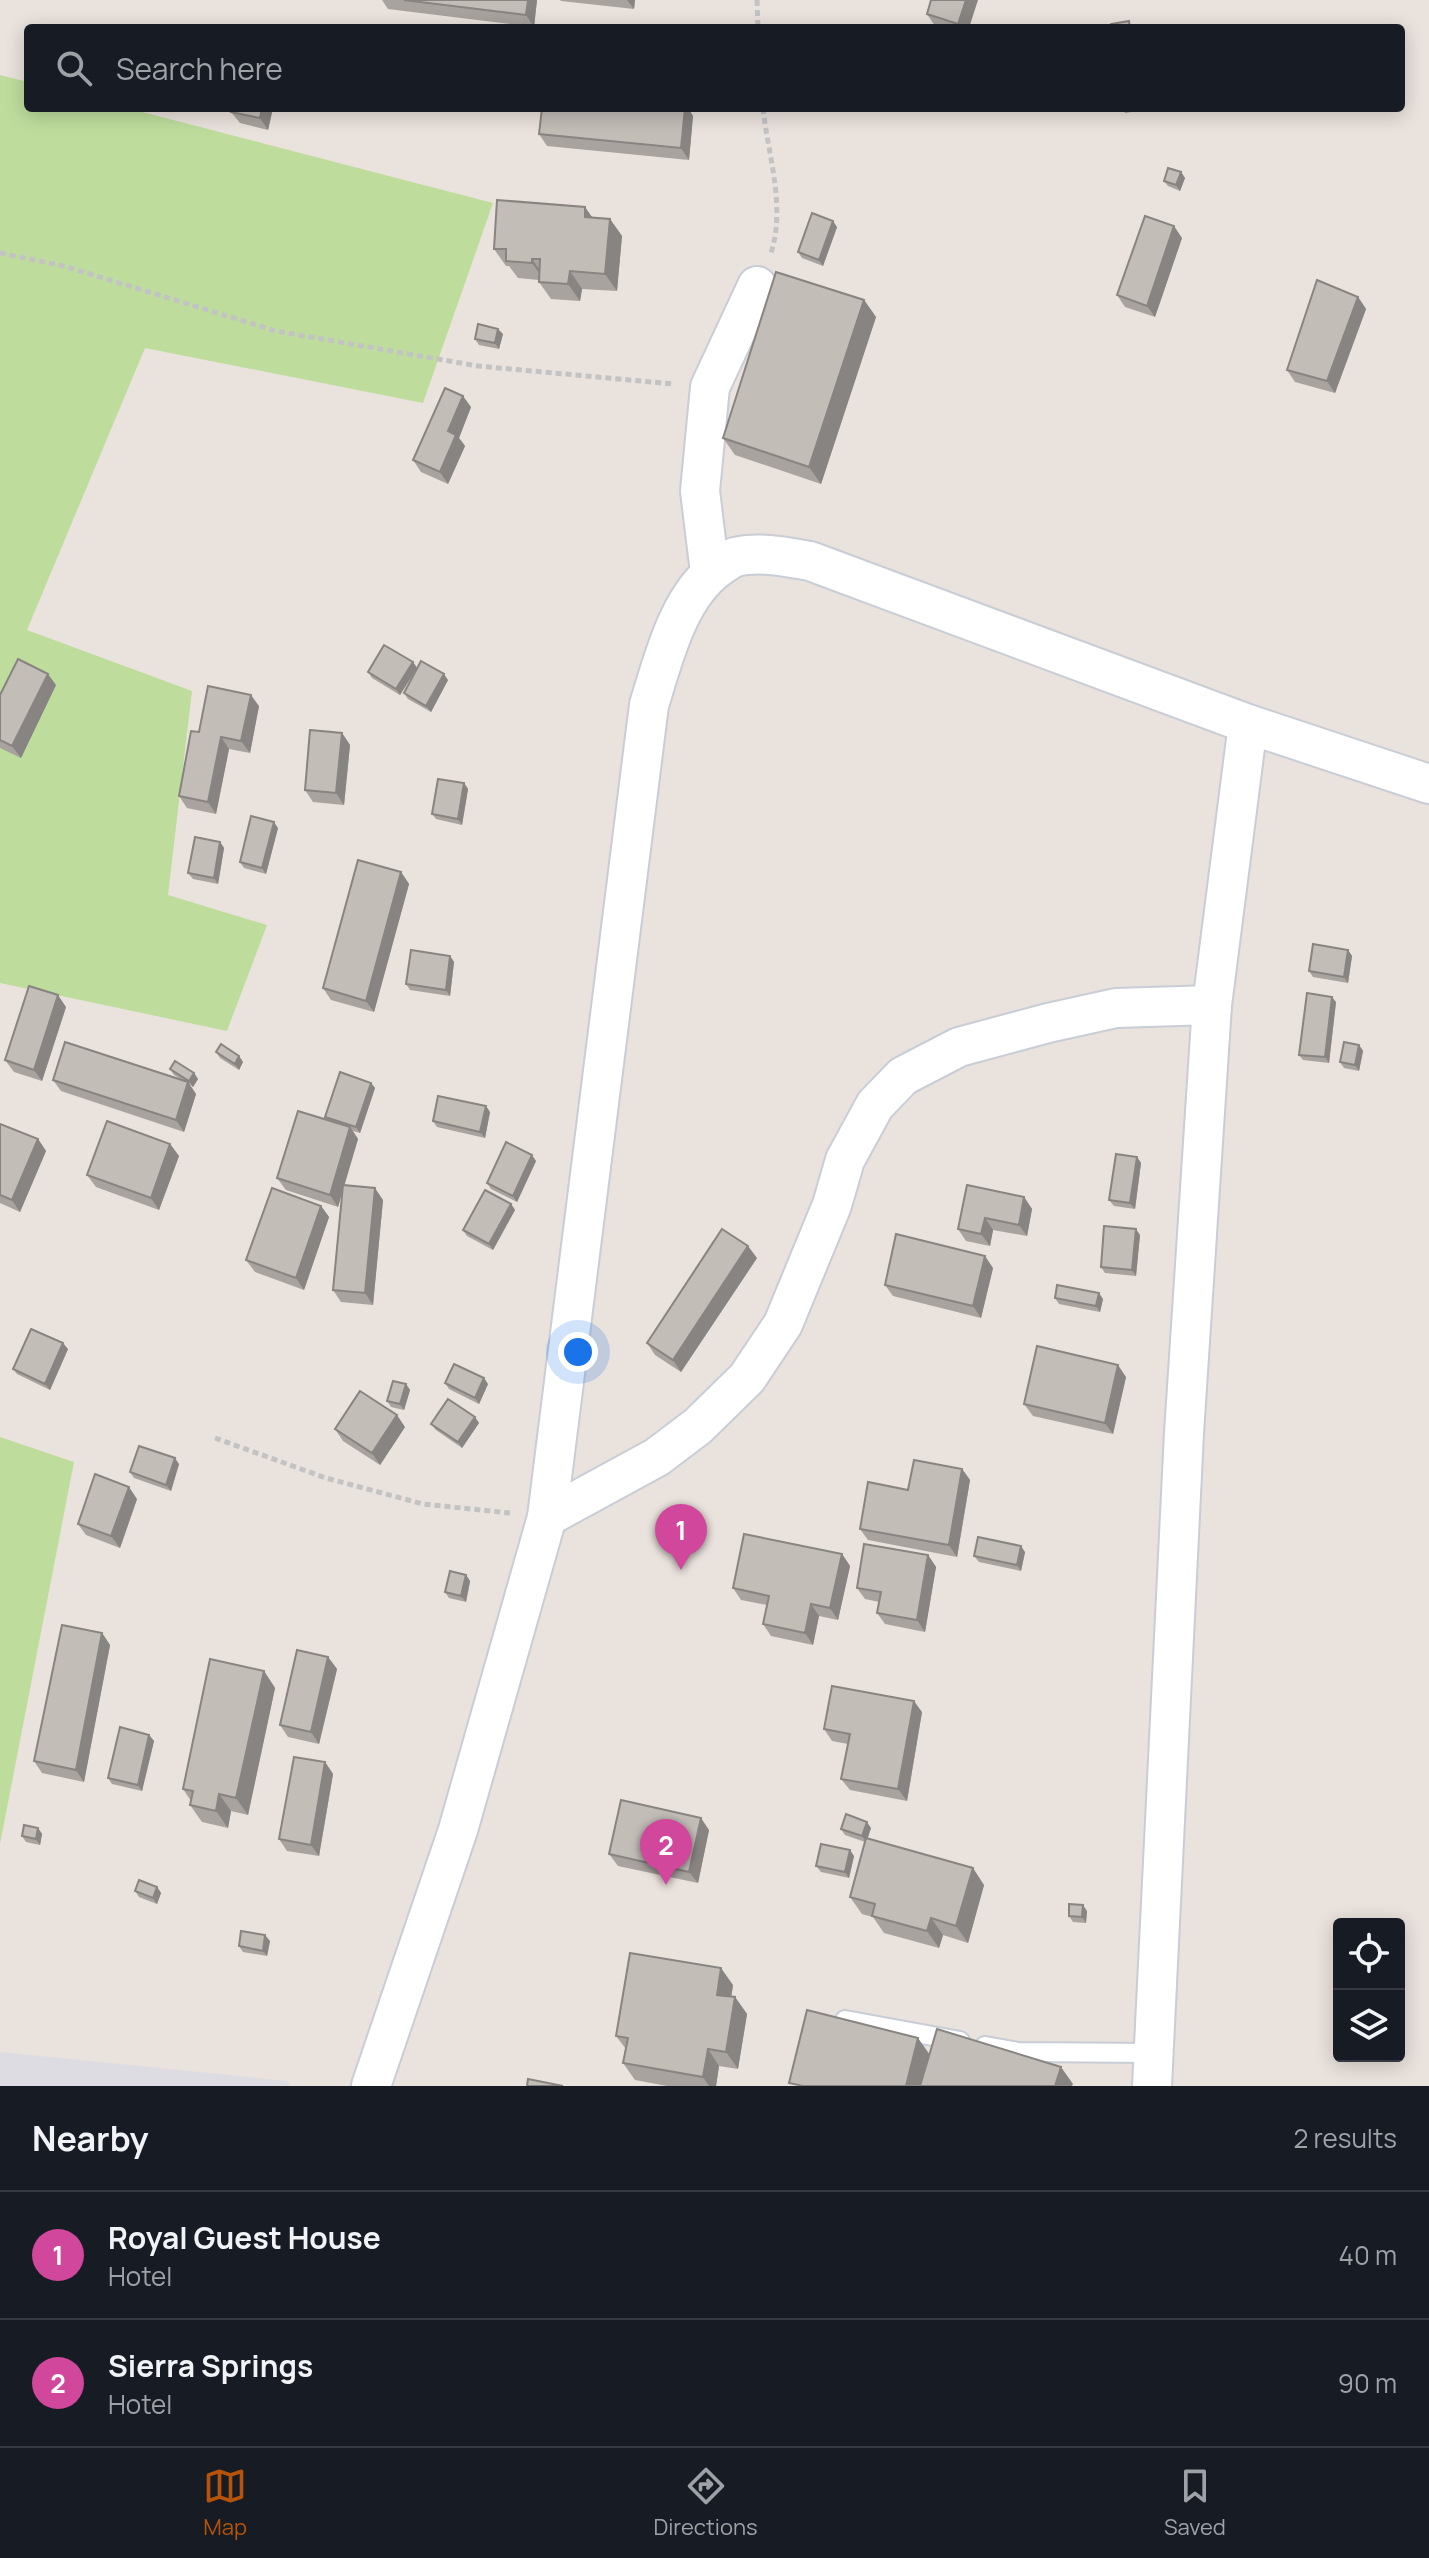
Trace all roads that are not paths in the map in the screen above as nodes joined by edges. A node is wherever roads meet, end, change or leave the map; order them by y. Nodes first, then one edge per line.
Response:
1 (757, 286) road end
2 (710, 573) junction
3 (1248, 724) junction
4 (1429, 784) edge
5 (1212, 1005) junction
6 (547, 1517) junction
7 (845, 2020) edge
8 (1153, 2070) edge
9 (371, 2086) edge

1 - 2 street
2 - 3 street
2 - 6 street
3 - 4 street
3 - 5 street
5 - 6 street
5 - 8 street
6 - 9 street
7 - 8 lane

